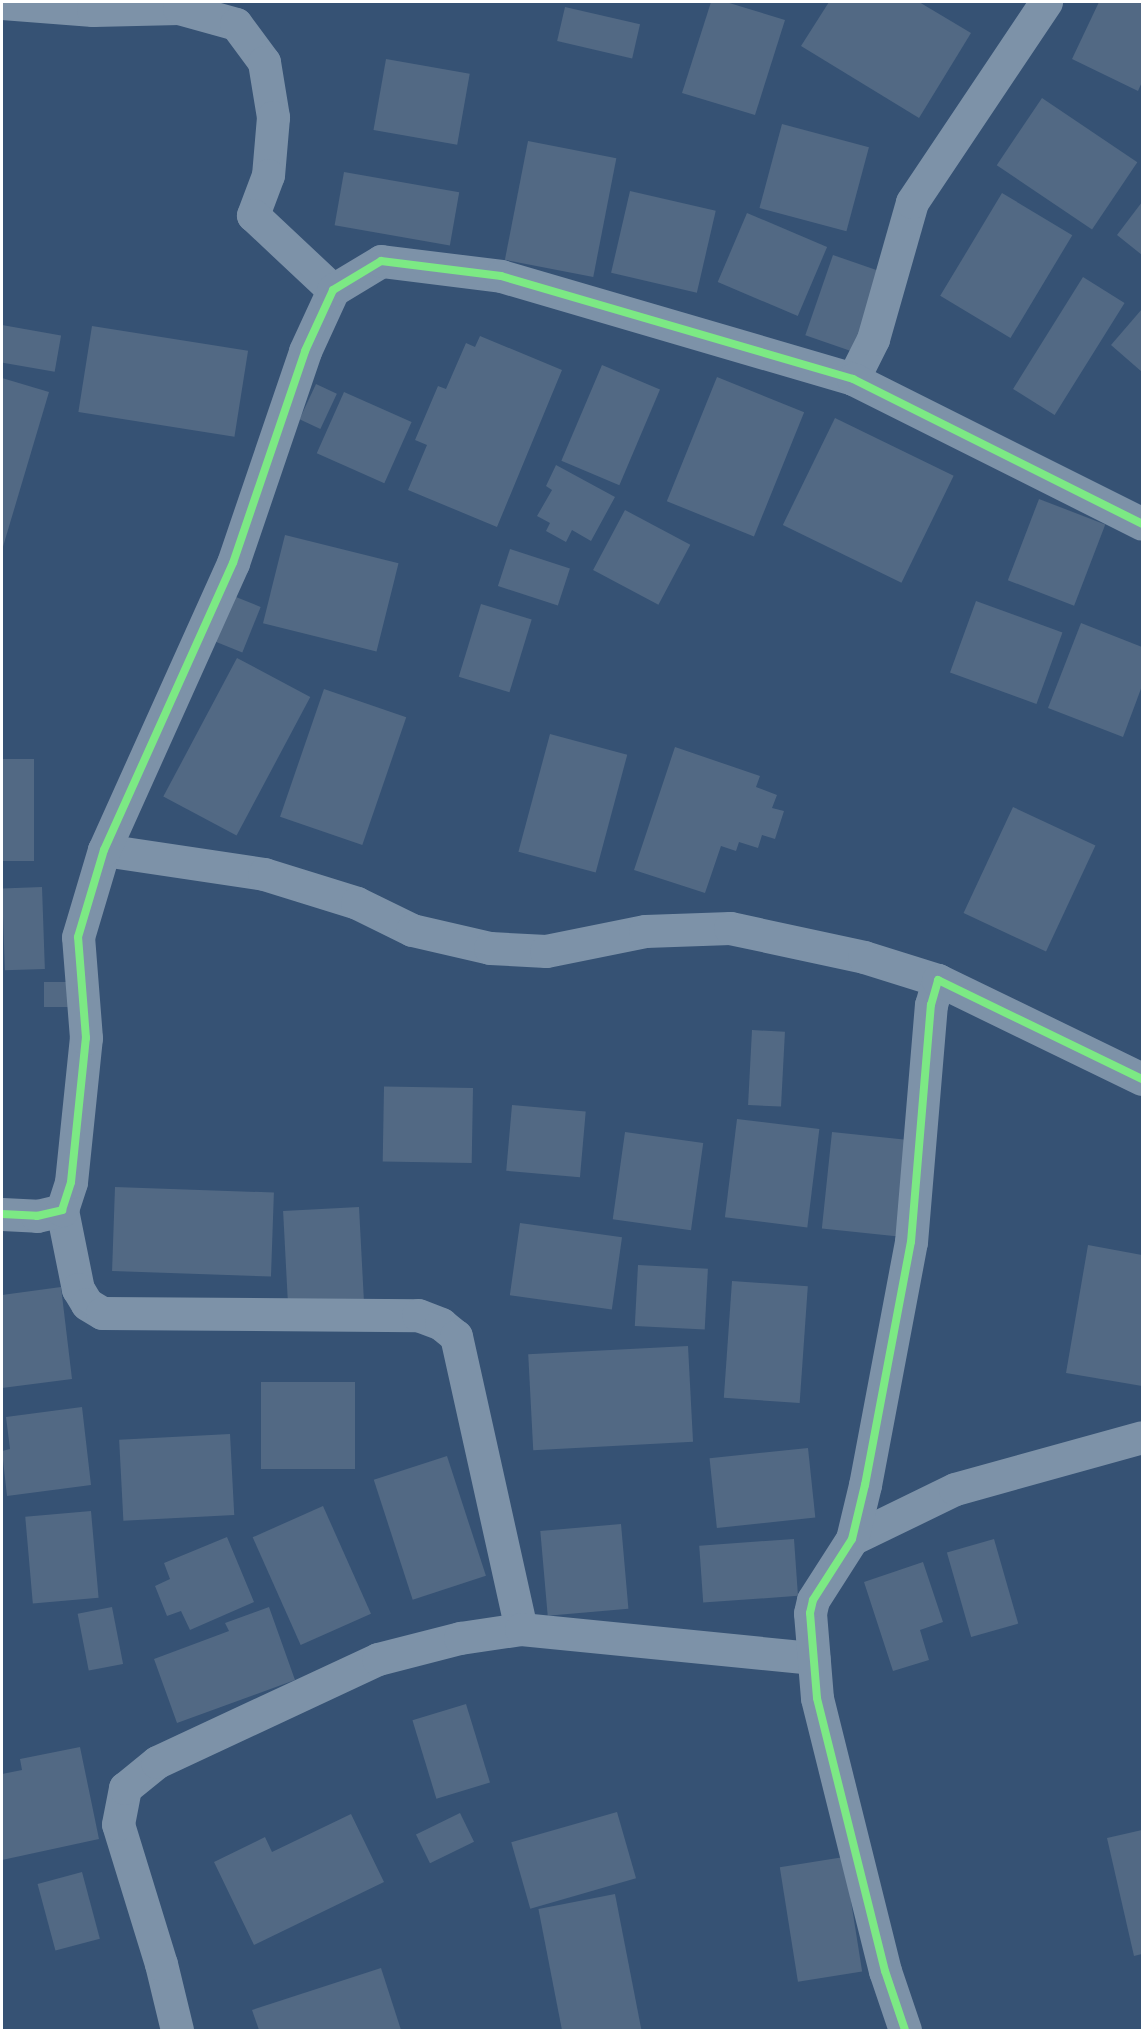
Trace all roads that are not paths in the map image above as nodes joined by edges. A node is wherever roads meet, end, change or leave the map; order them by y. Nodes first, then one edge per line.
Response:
1 (1046, 2) edge
2 (2, 3) edge
3 (333, 290) junction
4 (853, 379) junction
5 (1143, 524) edge
6 (104, 850) junction
7 (938, 980) junction
8 (1143, 1079) edge
9 (62, 1210) junction
10 (2, 1214) edge
11 (1143, 1437) edge
12 (852, 1539) junction
13 (520, 1629) junction
14 (814, 1658) junction
15 (177, 2031) edge
16 (905, 2031) edge

1 - 4 street
2 - 3 street
3 - 4 street
3 - 6 street
4 - 5 street
6 - 7 street
6 - 9 street
7 - 8 street
7 - 12 street
9 - 10 street
9 - 13 street
11 - 12 street
12 - 14 street
13 - 14 street
13 - 15 street
14 - 16 street

